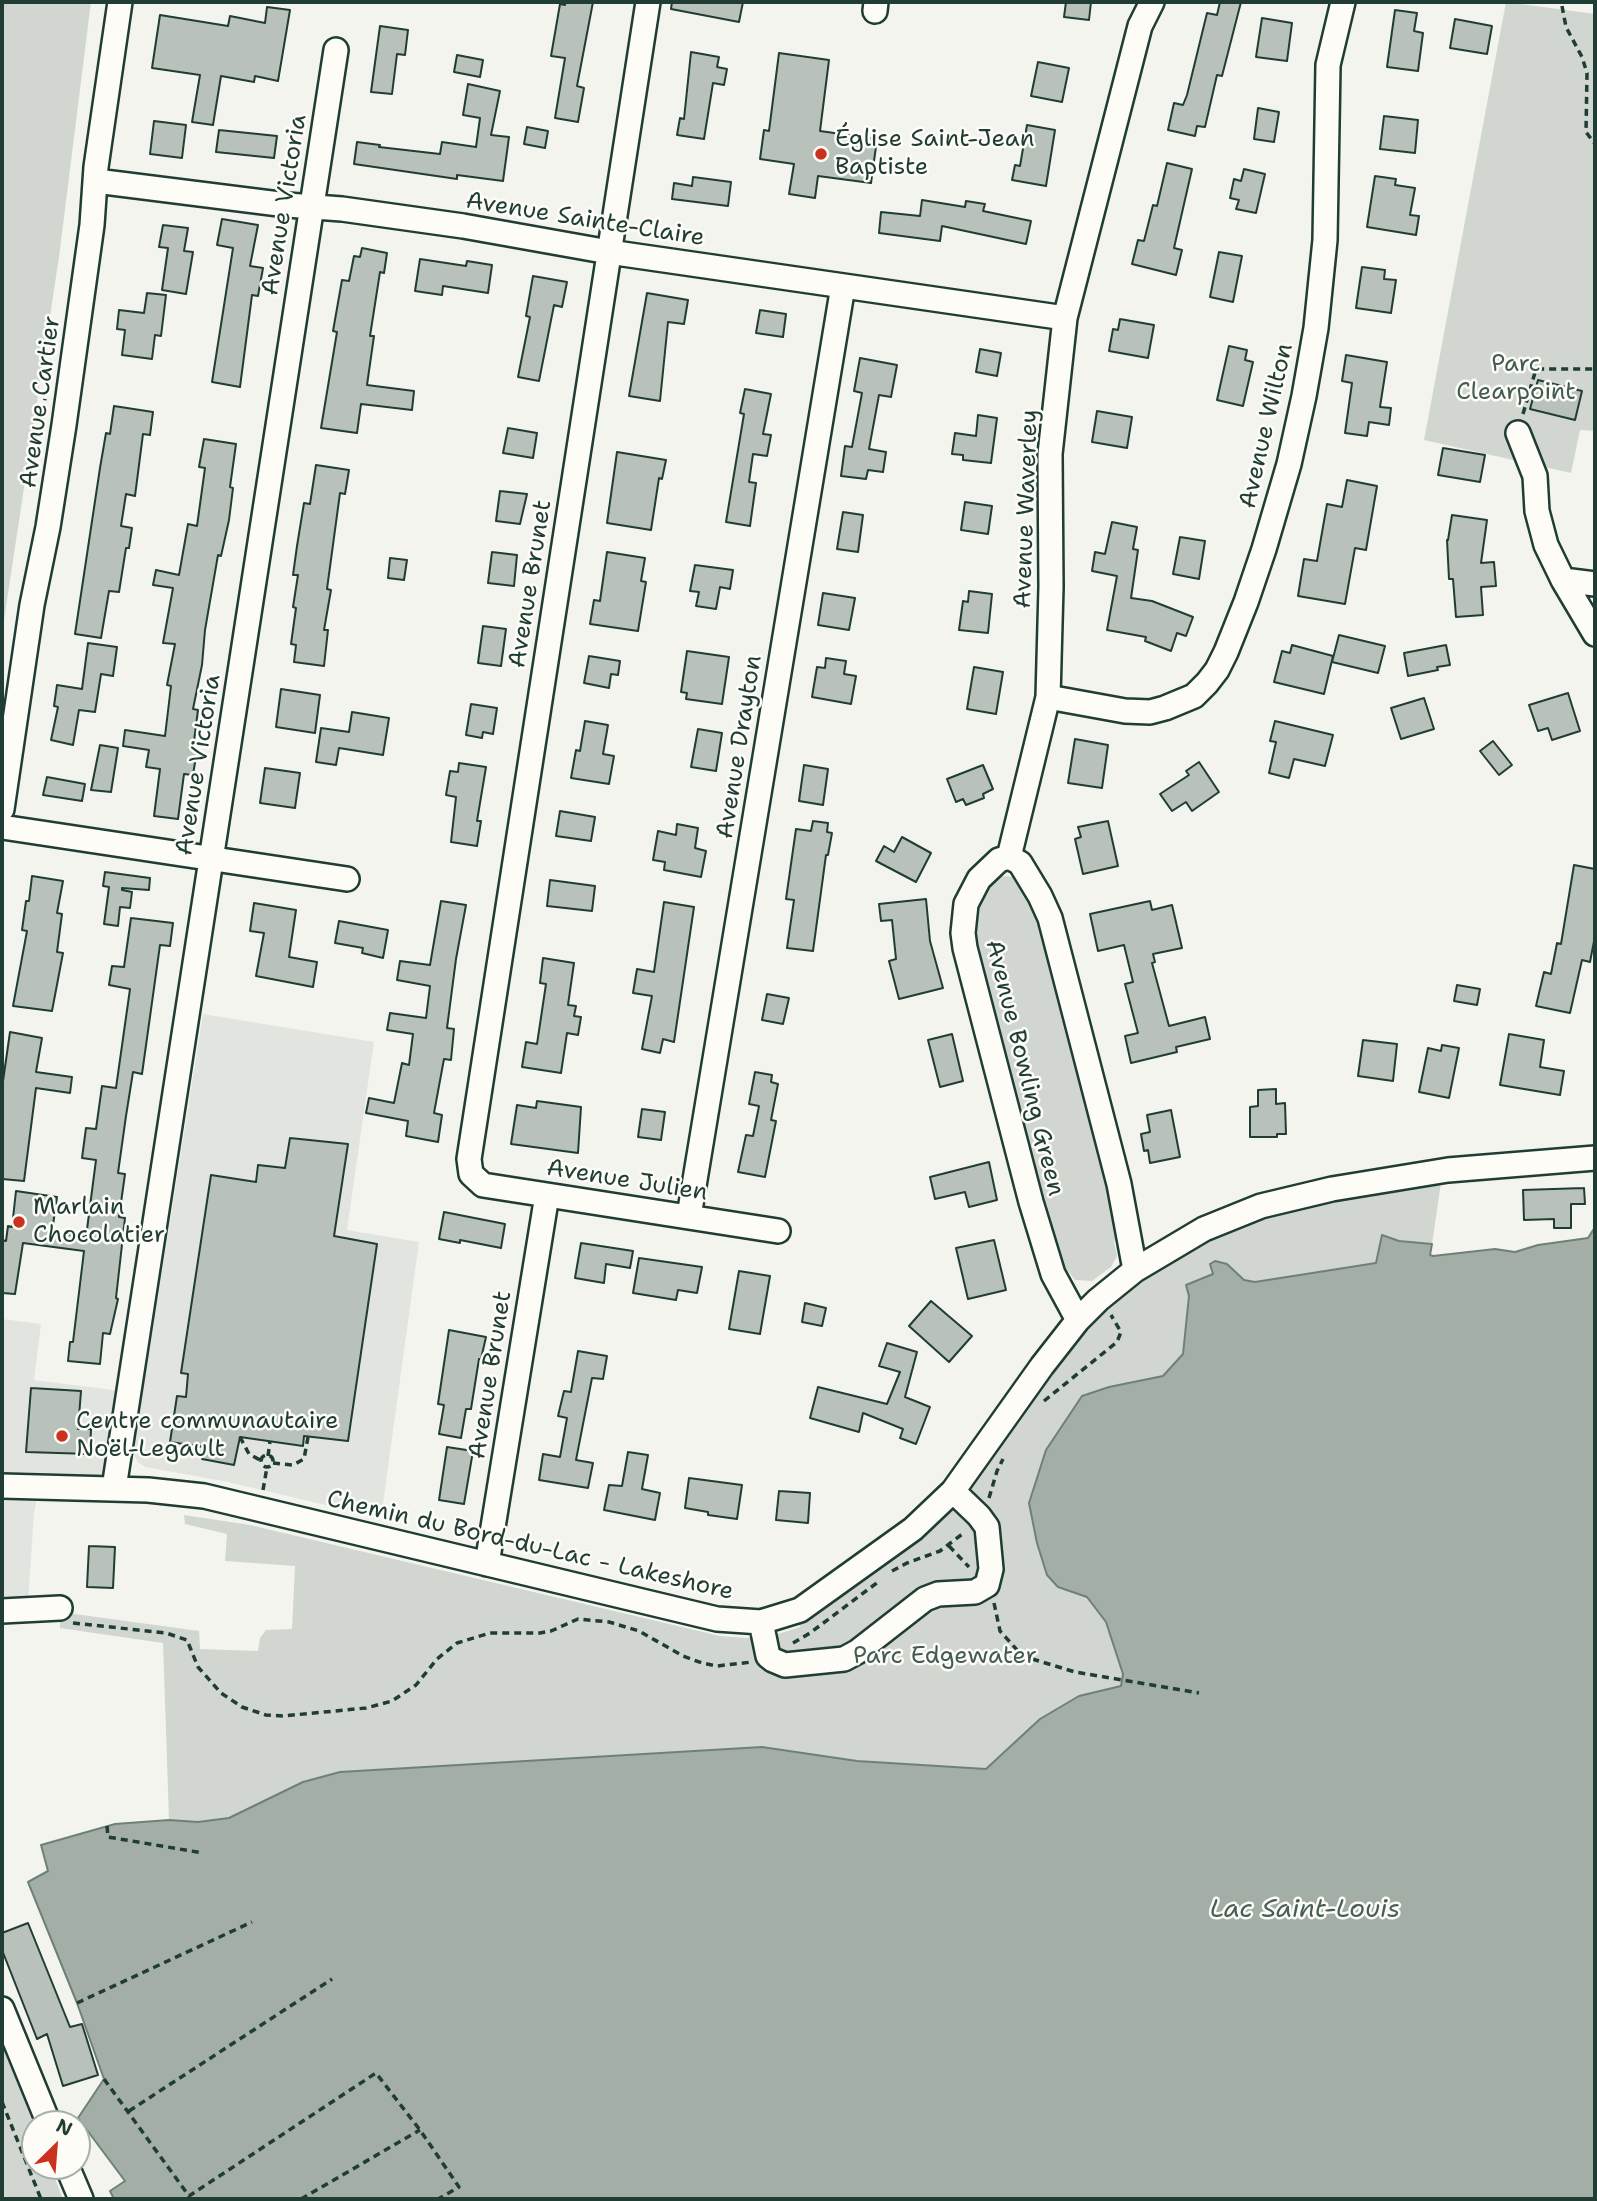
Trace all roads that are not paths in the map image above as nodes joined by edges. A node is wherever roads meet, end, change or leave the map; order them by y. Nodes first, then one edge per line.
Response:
1 (120, 2) edge
2 (648, 2) edge
3 (1152, 2) edge
4 (1343, 2) edge
5 (336, 50) dead end
6 (96, 181) junction
7 (311, 207) junction
8 (608, 252) junction
9 (843, 286) junction
10 (1065, 318) junction
11 (1518, 433) road end
12 (1563, 580) junction
13 (1595, 584) edge
14 (1595, 634) edge
15 (1048, 697) junction
16 (2, 809) edge
17 (2, 827) edge
18 (1010, 857) junction
19 (211, 858) junction
20 (347, 879) dead end
21 (1595, 1158) edge
22 (471, 1174) joint
23 (547, 1195) junction
24 (689, 1216) junction
25 (779, 1231) dead end
26 (1135, 1270) junction
27 (1078, 1320) junction
28 (2, 1486) edge
29 (114, 1488) junction
30 (953, 1491) junction
31 (487, 1564) junction
32 (60, 1608) dead end
33 (2, 1612) edge
34 (761, 1622) junction
35 (2, 2009) edge
36 (43, 2110) edge
37 (73, 2180) edge
38 (81, 2199) edge

1 - 6 street, Avenue Cartier
2 - 8 street, Avenue Brunet
3 - 10 street, Avenue Waverley
4 - 15 street, Avenue Wilton
5 - 7 street, Avenue Victoria
6 - 7 street, Avenue Sainte-Claire
6 - 16 street, Avenue Cartier
7 - 8 street, Avenue Sainte-Claire
7 - 19 street, Avenue Victoria
8 - 9 street, Avenue Sainte-Claire
8 - 22 street, Avenue Brunet
9 - 10 street, Avenue Sainte-Claire
9 - 24 street, Avenue Drayton
10 - 15 street, Avenue Waverley
11 - 12 street
12 - 13 street
12 - 14 street
15 - 18 street, Avenue Waverley
17 - 19 street
18 - 26 street
18 - 27 street, Avenue Bowling Green
19 - 20 street
19 - 29 street, Avenue Victoria
21 - 26 street, Chemin du Bord-du-Lac - Lakeshore
22 - 23 street, Avenue Julien
23 - 24 street, Avenue Julien
23 - 31 street, Avenue Brunet
24 - 25 street, Avenue Julien
26 - 27 street, Chemin du Bord-du-Lac - Lakeshore
27 - 30 street, Chemin du Bord-du-Lac - Lakeshore
28 - 29 street, Chemin du Bord-du-Lac - Lakeshore
29 - 31 street, Chemin du Bord-du-Lac - Lakeshore
30 - 34 street, Chemin du Bord-du-Lac - Lakeshore
30 - 34 street
31 - 34 street, Chemin du Bord-du-Lac - Lakeshore
32 - 33 street
35 - 36 street
37 - 38 street

